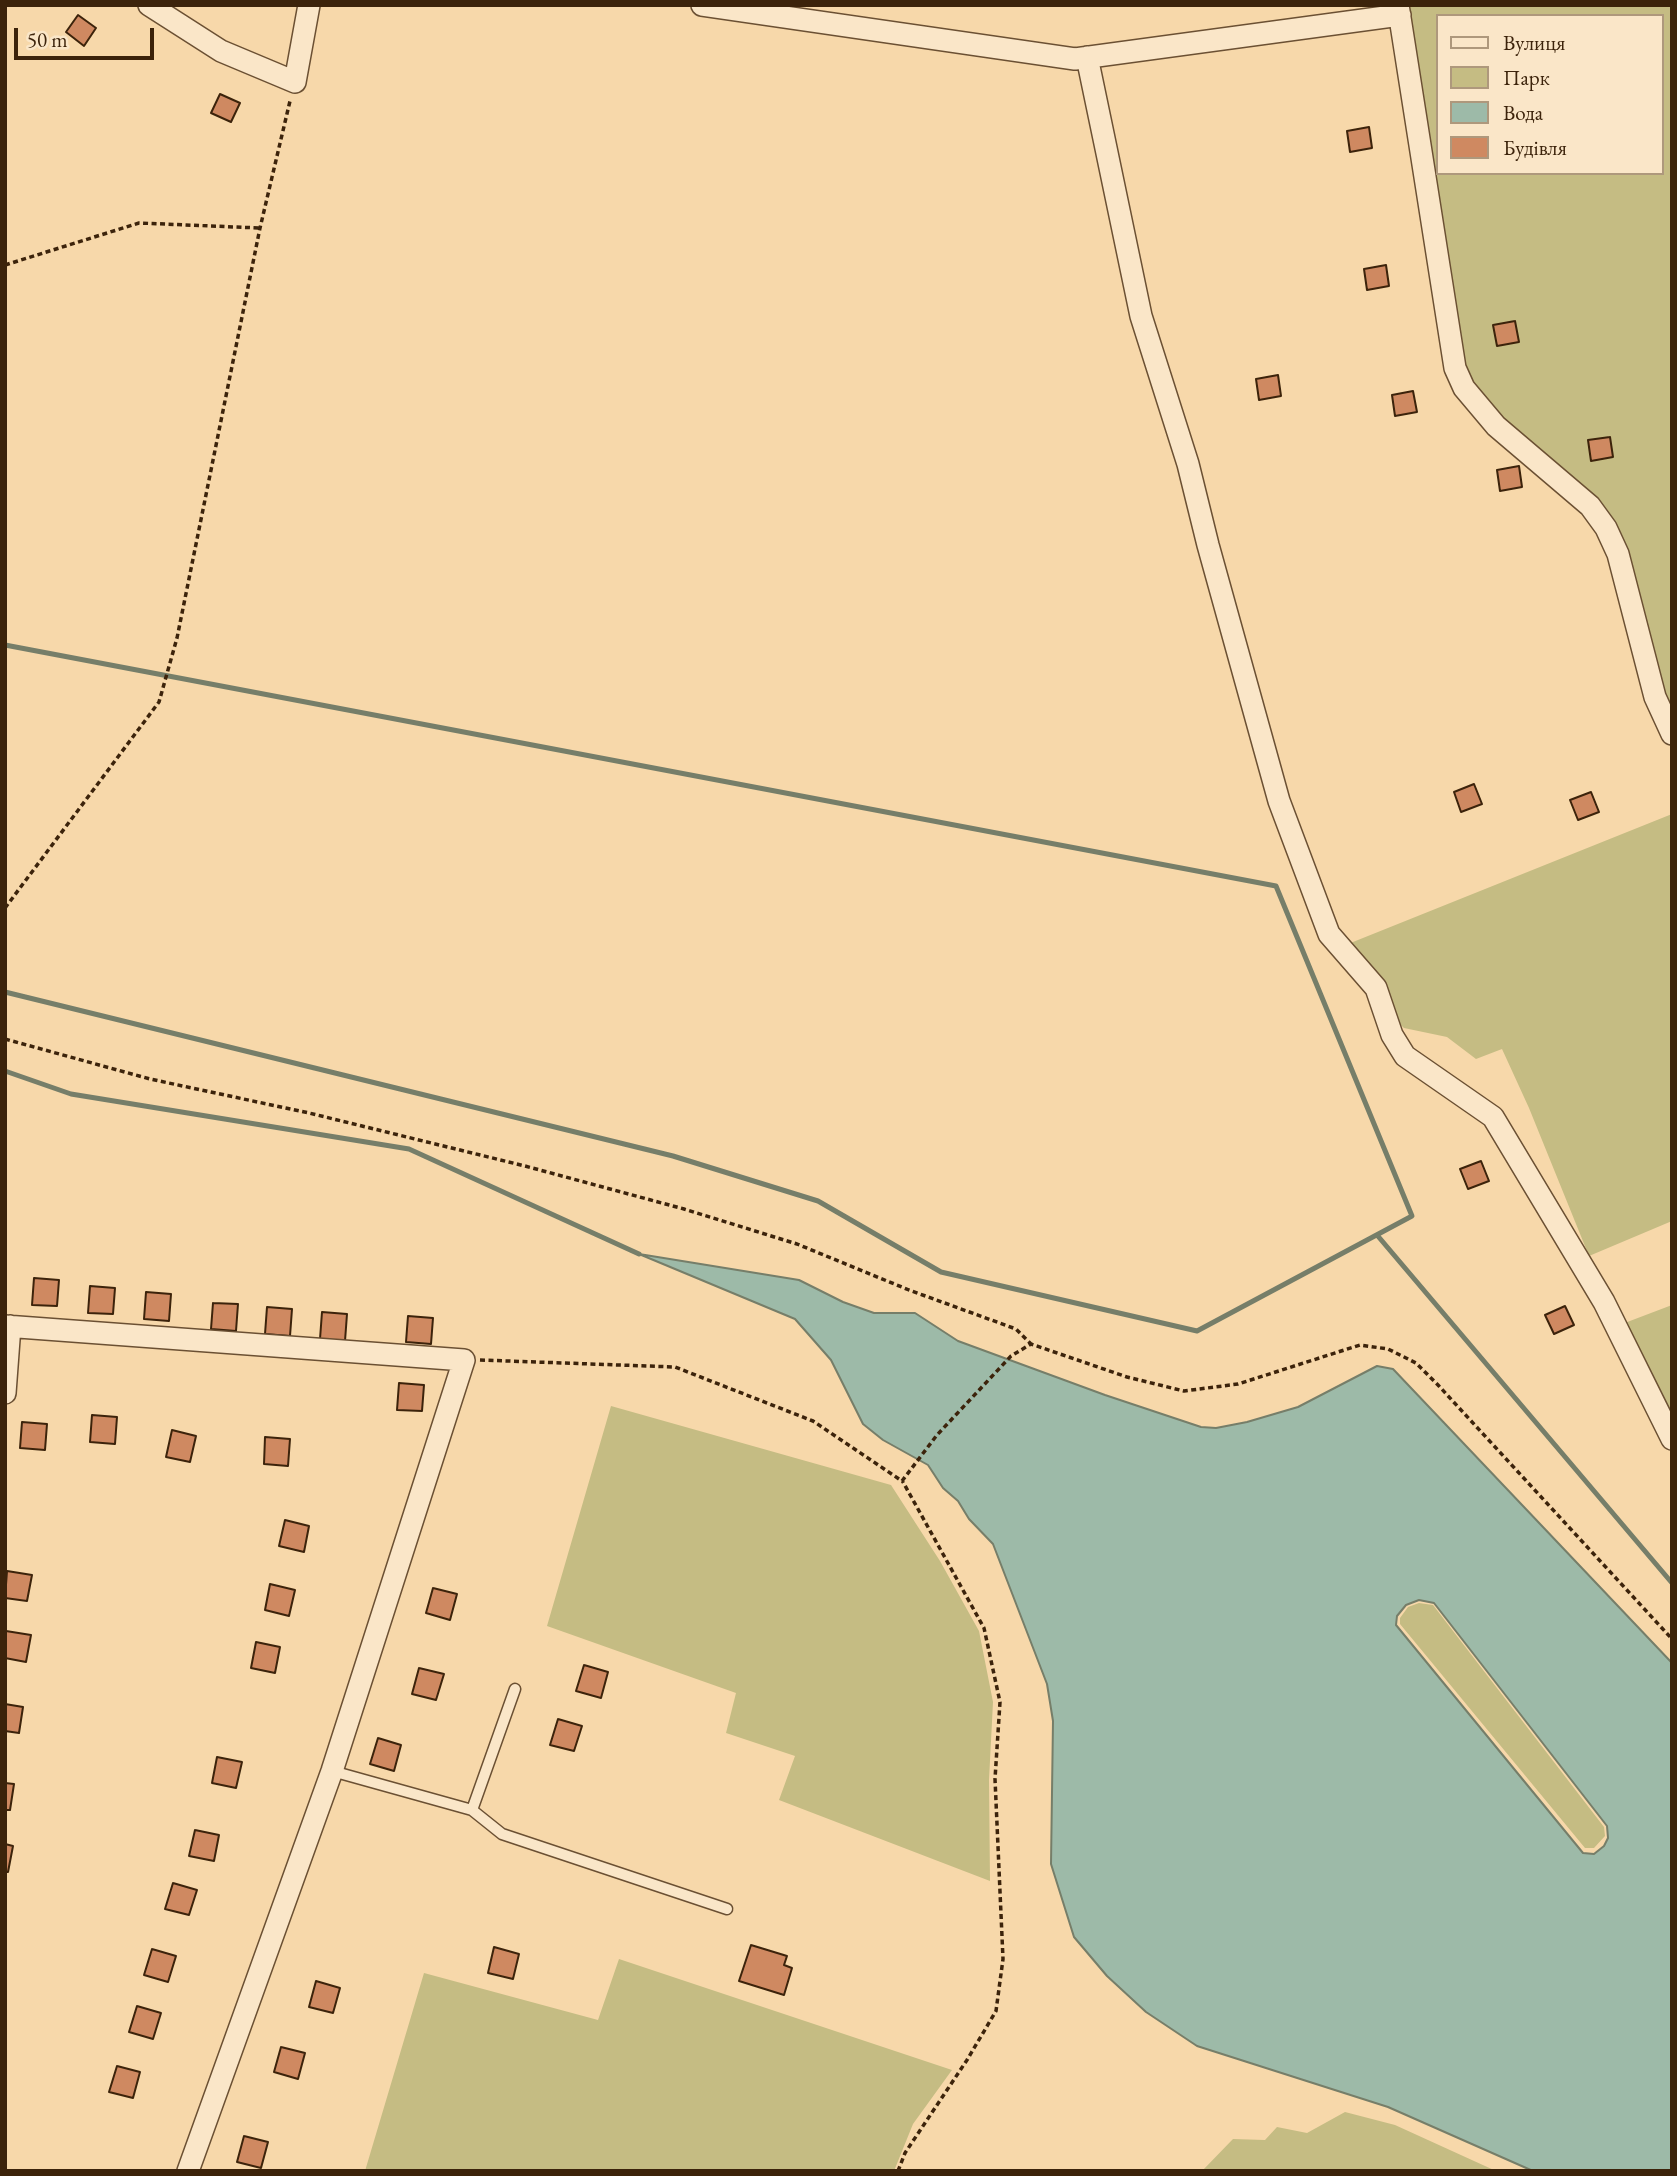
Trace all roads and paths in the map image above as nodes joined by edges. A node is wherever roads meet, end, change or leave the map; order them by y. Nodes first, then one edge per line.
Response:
1 (149, 5) edge
2 (309, 5) edge
3 (702, 5) edge
4 (1399, 10) edge
5 (1087, 57) junction
6 (295, 82) junction
7 (260, 228) junction
8 (5, 265) edge
9 (1672, 734) edge
10 (5, 908) edge
11 (5, 1039) edge
12 (7, 1326) edge
13 (1031, 1344) junction
14 (464, 1360) junction
15 (5, 1393) edge
16 (1672, 1439) edge
17 (902, 1481) junction
18 (1672, 1639) edge
19 (515, 1689) dead end
20 (332, 1772) junction
21 (472, 1810) junction
22 (727, 1909) dead end
23 (188, 2171) edge
24 (898, 2171) edge

1 - 6 street
2 - 6 street
3 - 5 street
4 - 5 street
4 - 9 street
5 - 16 street
6 - 7 path
7 - 8 path
7 - 10 path
11 - 13 path
12 - 14 street
12 - 15 street
13 - 17 path
13 - 18 path
14 - 17 path
14 - 20 street
17 - 24 path
19 - 21 lane
20 - 21 lane
20 - 23 street
21 - 22 lane

